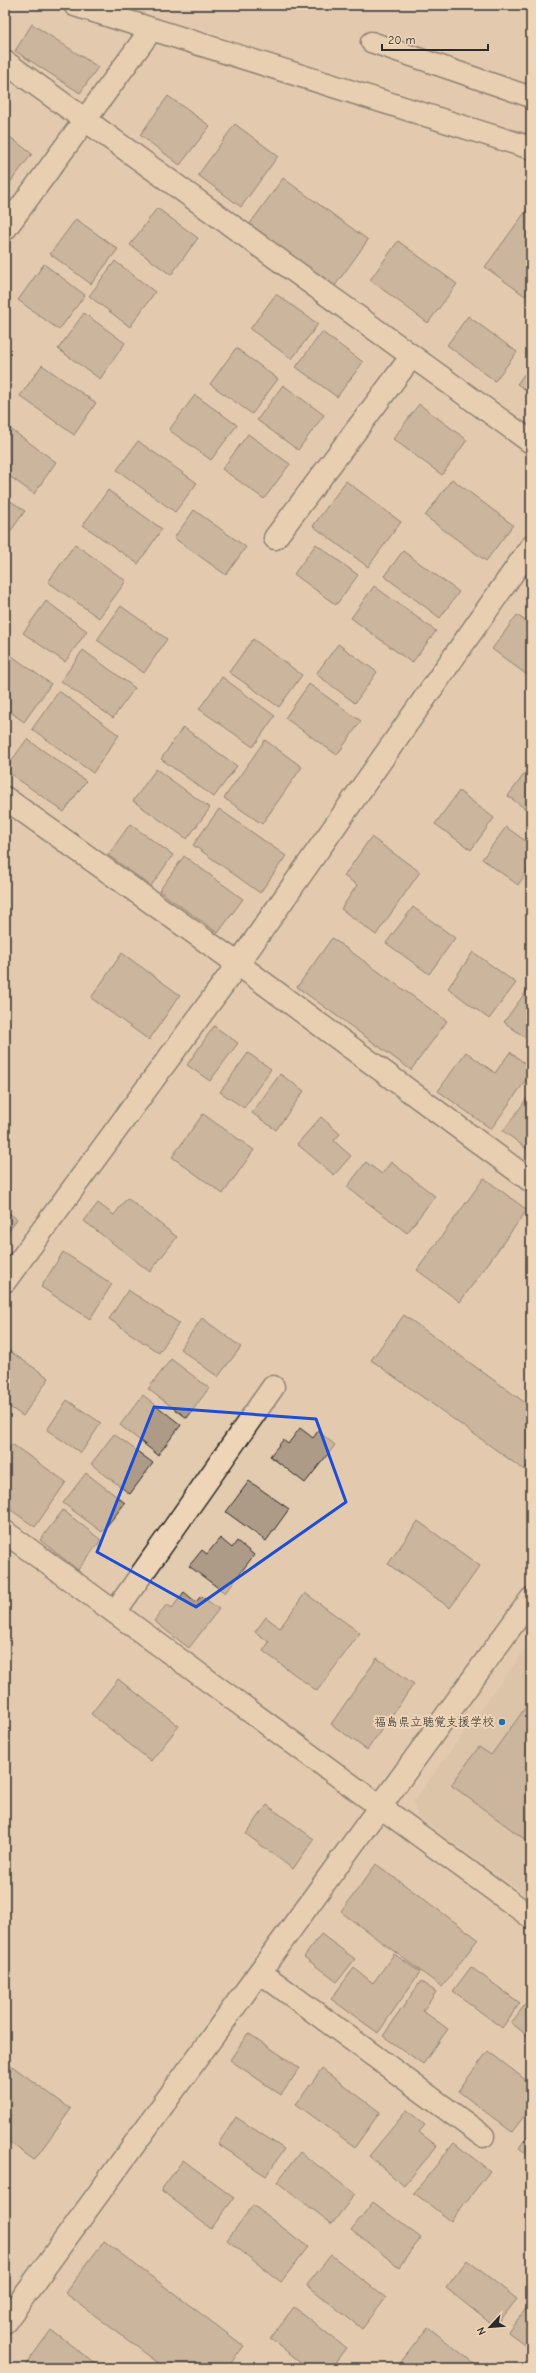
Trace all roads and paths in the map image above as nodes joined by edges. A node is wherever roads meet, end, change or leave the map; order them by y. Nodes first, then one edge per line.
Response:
1 (75, 5) edge
2 (151, 30) junction
3 (371, 42) dead end
4 (5, 62) edge
5 (531, 97) edge
6 (84, 119) junction
7 (531, 148) edge
8 (5, 229) edge
9 (412, 356) junction
10 (531, 442) edge
11 (274, 538) dead end
12 (531, 547) edge
13 (5, 798) edge
14 (238, 964) junction
15 (531, 1181) edge
16 (5, 1281) edge
17 (273, 1387) dead end
18 (5, 1532) edge
19 (531, 1599) edge
20 (114, 1612) junction
21 (380, 1808) junction
22 (531, 1917) edge
23 (260, 1972) junction
24 (483, 2136) dead end
25 (5, 2322) edge

1 - 2 street
2 - 6 street
2 - 7 street
3 - 5 lane
4 - 6 street
6 - 8 street
6 - 9 street
9 - 10 street
9 - 11 street
12 - 14 street
13 - 14 street
14 - 15 street
14 - 16 street
17 - 20 street
18 - 20 street
19 - 21 street
20 - 21 street
21 - 22 street
21 - 23 street
23 - 24 street
23 - 25 street

